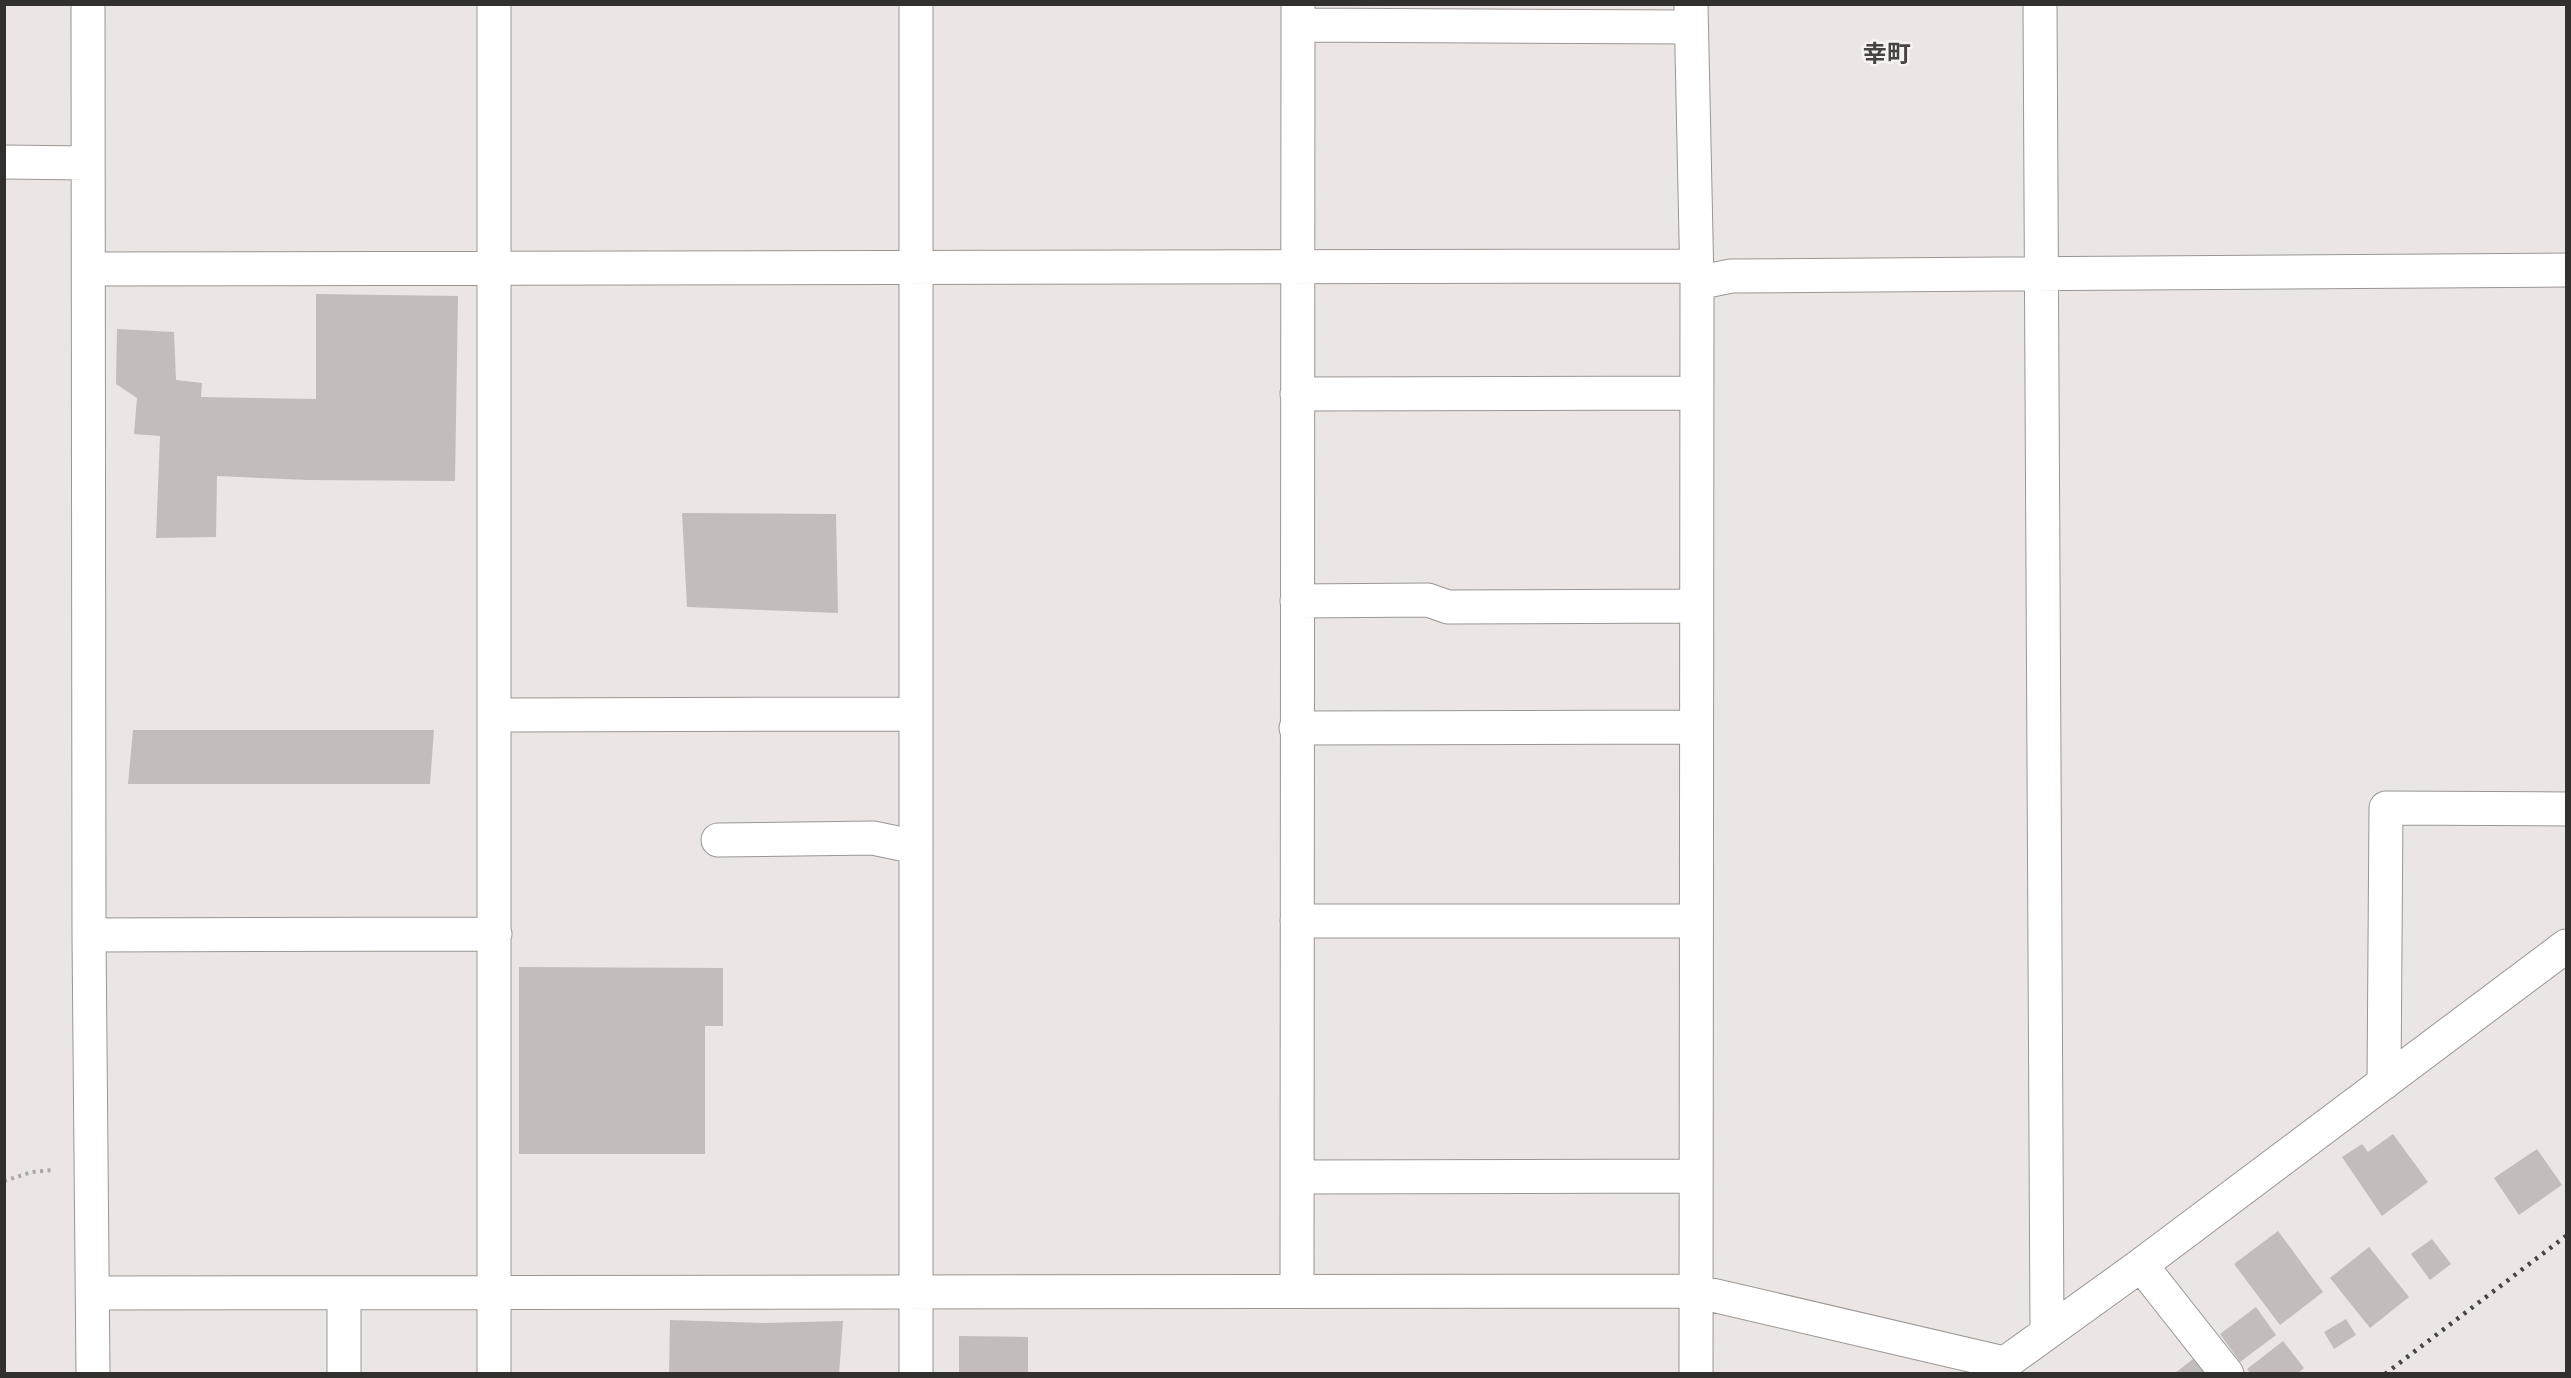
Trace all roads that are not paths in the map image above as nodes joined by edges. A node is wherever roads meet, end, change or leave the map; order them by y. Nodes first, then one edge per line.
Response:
1 (88, 4) edge
2 (494, 4) edge
3 (916, 4) edge
4 (2040, 4) edge
5 (1298, 15) edge
6 (1691, 16) edge
7 (4, 162) edge
8 (87, 163) junction
9 (916, 266) junction
10 (1296, 267) junction
11 (494, 268) junction
12 (90, 269) junction
13 (2566, 270) edge
14 (2040, 273) junction
15 (1696, 275) junction
16 (1696, 393) junction
17 (1297, 394) junction
18 (1297, 602) junction
19 (1695, 606) junction
20 (915, 714) junction
21 (496, 715) junction
22 (1695, 727) junction
23 (1296, 728) junction
24 (2566, 809) edge
25 (718, 840) dead end
26 (916, 847) junction
27 (1297, 921) junction
28 (1696, 921) junction
29 (495, 934) junction
30 (89, 936) junction
31 (2566, 945) edge
32 (2384, 1083) junction
33 (1696, 1176) junction
34 (1298, 1177) junction
35 (2141, 1265) junction
36 (1298, 1290) junction
37 (1695, 1291) junction
38 (93, 1293) junction
39 (344, 1293) junction
40 (495, 1293) junction
41 (916, 1294) junction
42 (2047, 1332) junction
43 (1997, 1368) edge
44 (93, 1374) edge
45 (344, 1374) edge
46 (494, 1374) edge
47 (916, 1374) edge
48 (1696, 1374) edge
49 (2227, 1374) edge

1 - 8 street
2 - 11 street
3 - 9 street
4 - 14 street
5 - 6 street
5 - 10 street
6 - 15 street
7 - 8 street
8 - 12 street
9 - 10 street
9 - 11 street
9 - 20 street
10 - 15 street
10 - 17 street
11 - 12 street
11 - 21 street
12 - 30 street
13 - 14 street
14 - 15 street
14 - 42 street
15 - 16 street
16 - 17 street
16 - 19 street
17 - 18 street
18 - 19 street
18 - 23 street
19 - 22 street
20 - 21 street
20 - 26 street
21 - 29 street
22 - 23 street
22 - 28 street
23 - 27 street
24 - 32 street
25 - 26 street
26 - 41 street
27 - 28 street
27 - 34 street
28 - 33 street
29 - 30 street
29 - 40 street
30 - 38 street
31 - 32 street
32 - 35 street
33 - 34 street
33 - 37 street
34 - 36 street
35 - 42 street
35 - 49 street
36 - 37 street
36 - 41 street
37 - 43 street
37 - 48 street
38 - 39 street
38 - 44 street
39 - 40 street
39 - 45 street
40 - 41 street
40 - 46 street
41 - 47 street
42 - 43 street

